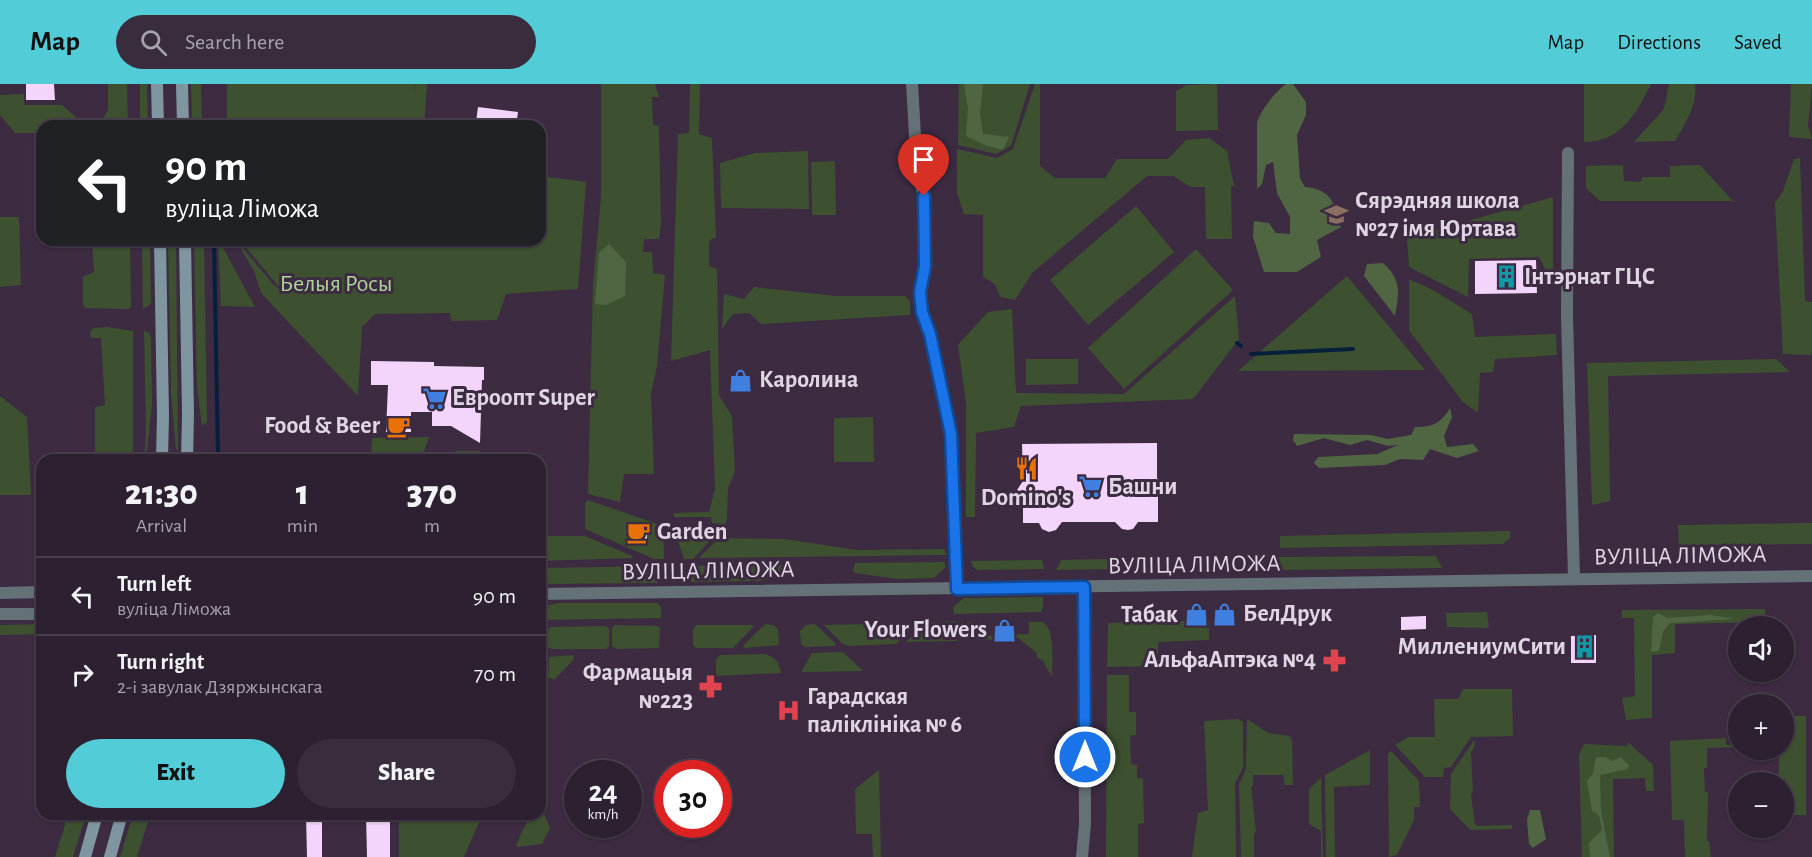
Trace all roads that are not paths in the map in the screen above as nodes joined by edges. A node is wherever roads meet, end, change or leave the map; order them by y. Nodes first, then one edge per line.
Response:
1 (157, 84) edge
2 (182, 84) edge
3 (912, 84) edge
4 (158, 120) edge
5 (183, 120) edge
6 (1568, 153) dead end
7 (160, 246) edge
8 (185, 246) edge
9 (162, 454) edge
10 (186, 454) edge
11 (1812, 576) edge
12 (1574, 578) junction
13 (1084, 587) junction
14 (957, 589) junction
15 (36, 592) edge
16 (0, 593) edge
17 (546, 594) edge
18 (0, 614) edge
19 (36, 614) edge
20 (95, 820) edge
21 (120, 820) edge
22 (85, 857) edge
23 (110, 857) edge
24 (1082, 857) edge

1 - 4 main road
2 - 5 main road
3 - 14 street
6 - 12 street
7 - 9 main road
8 - 10 main road
11 - 12 street, ВУЛІЦА ЛІМОЖА
12 - 13 street, ВУЛІЦА ЛІМОЖА
13 - 14 street, ВУЛІЦА ЛІМОЖА
13 - 24 street
14 - 17 street, ВУЛІЦА ЛІМОЖА
15 - 16 street
18 - 19 street
20 - 22 main road
21 - 23 main road

